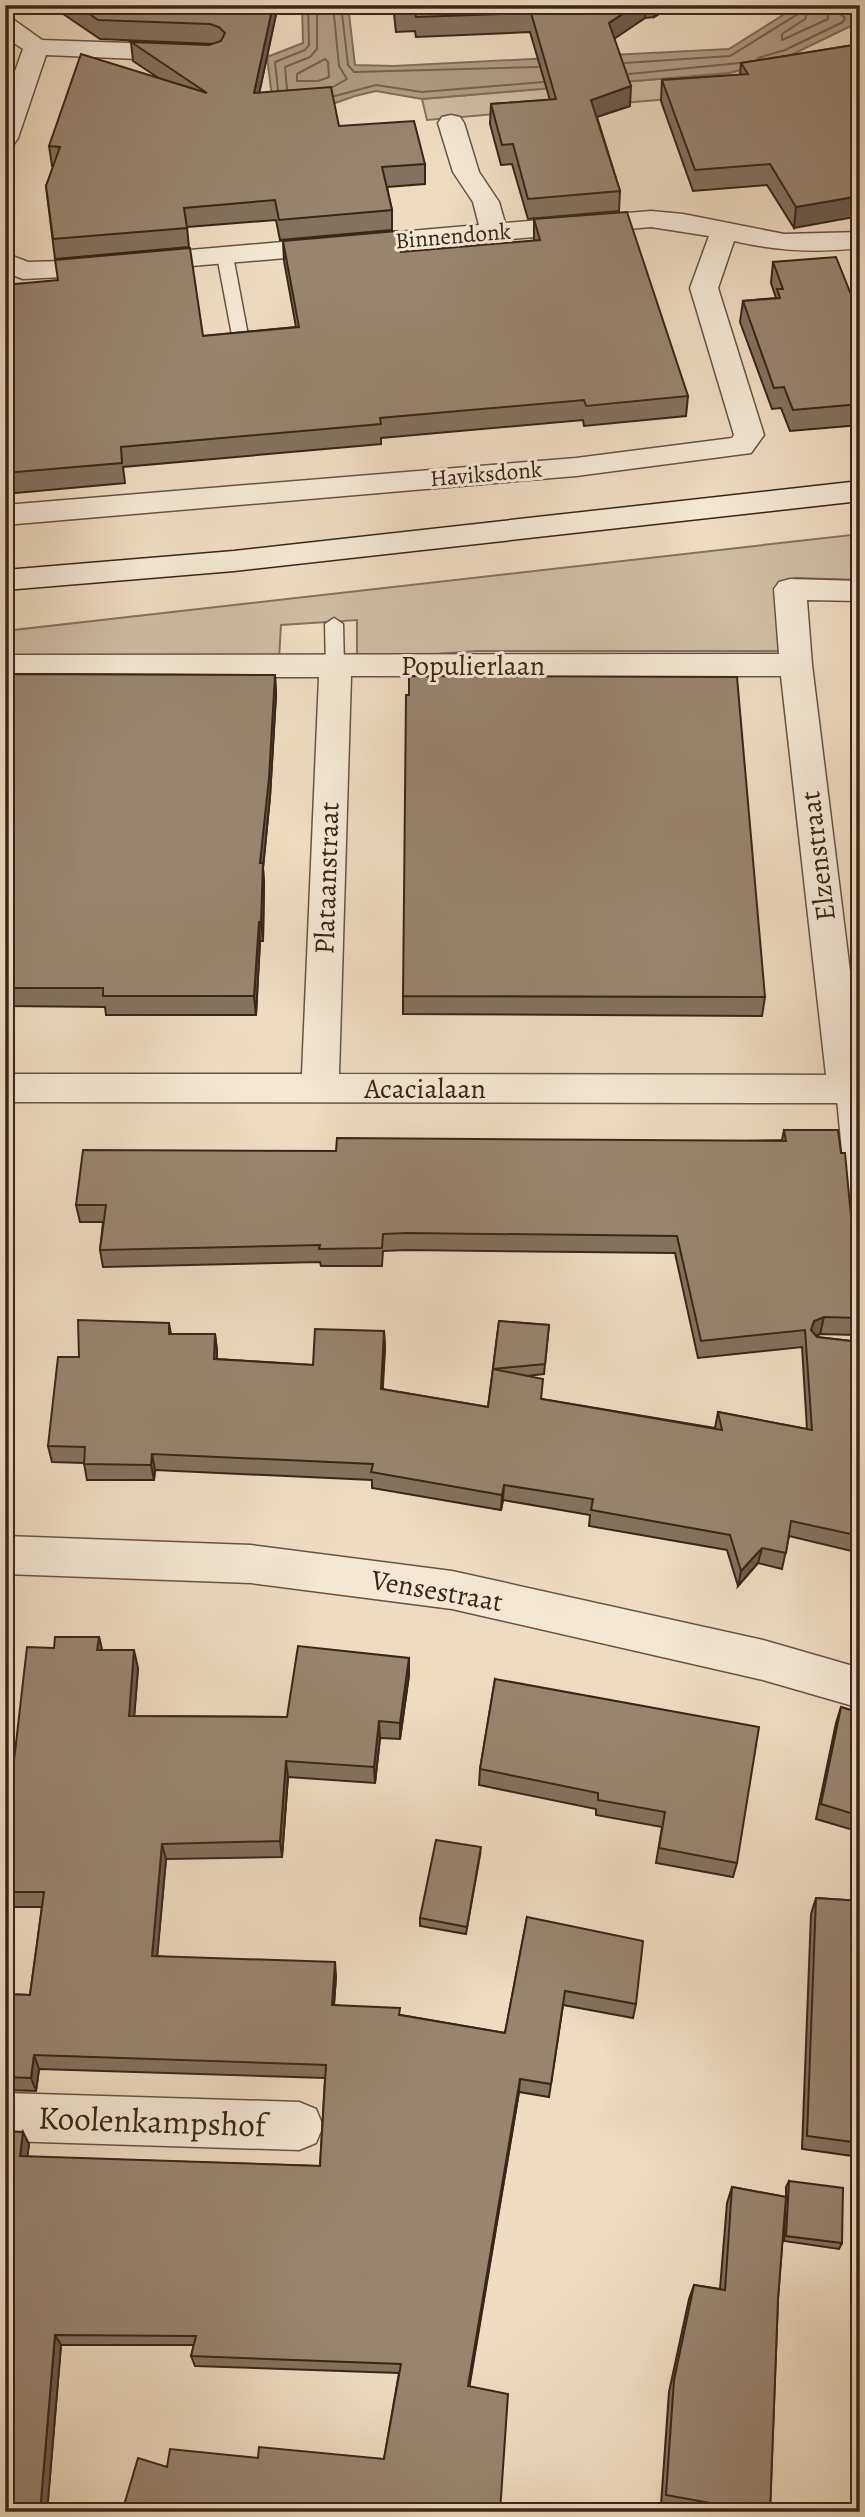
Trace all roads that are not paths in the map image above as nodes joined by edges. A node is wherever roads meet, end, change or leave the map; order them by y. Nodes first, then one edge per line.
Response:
1 (5, 25) edge
2 (36, 47) junction
3 (211, 54) edge
4 (451, 123) dead end
5 (5, 138) edge
6 (494, 232) junction
7 (724, 232) junction
8 (860, 240) edge
9 (225, 256) junction
10 (5, 261) edge
11 (240, 335) edge
12 (860, 491) edge
13 (5, 516) edge
14 (5, 580) edge
15 (860, 591) edge
16 (334, 624) dead end
17 (796, 665) junction
18 (5, 666) edge
19 (335, 667) junction
20 (5, 1088) edge
21 (320, 1088) junction
22 (853, 1089) edge
23 (860, 1233) edge
24 (5, 1555) edge
25 (860, 1688) edge
26 (5, 2117) edge
27 (299, 2126) dead end

1 - 2 street
2 - 3 street
2 - 5 street
4 - 6 street
6 - 7 street, Binnendonk
6 - 9 street, Binnendonk
7 - 8 street, Binnendonk
7 - 13 street, Haviksdonk
9 - 10 street, Binnendonk
9 - 11 lane
12 - 14 street
15 - 17 street
16 - 19 lane
17 - 19 street, Populierlaan
17 - 22 street, Elzenstraat
18 - 19 street, Populierlaan
19 - 21 street, Plataanstraat
20 - 21 street, Acacialaan
21 - 22 street, Acacialaan
22 - 23 lane
24 - 25 street, Vensestraat
26 - 27 street, Koolenkampshof

